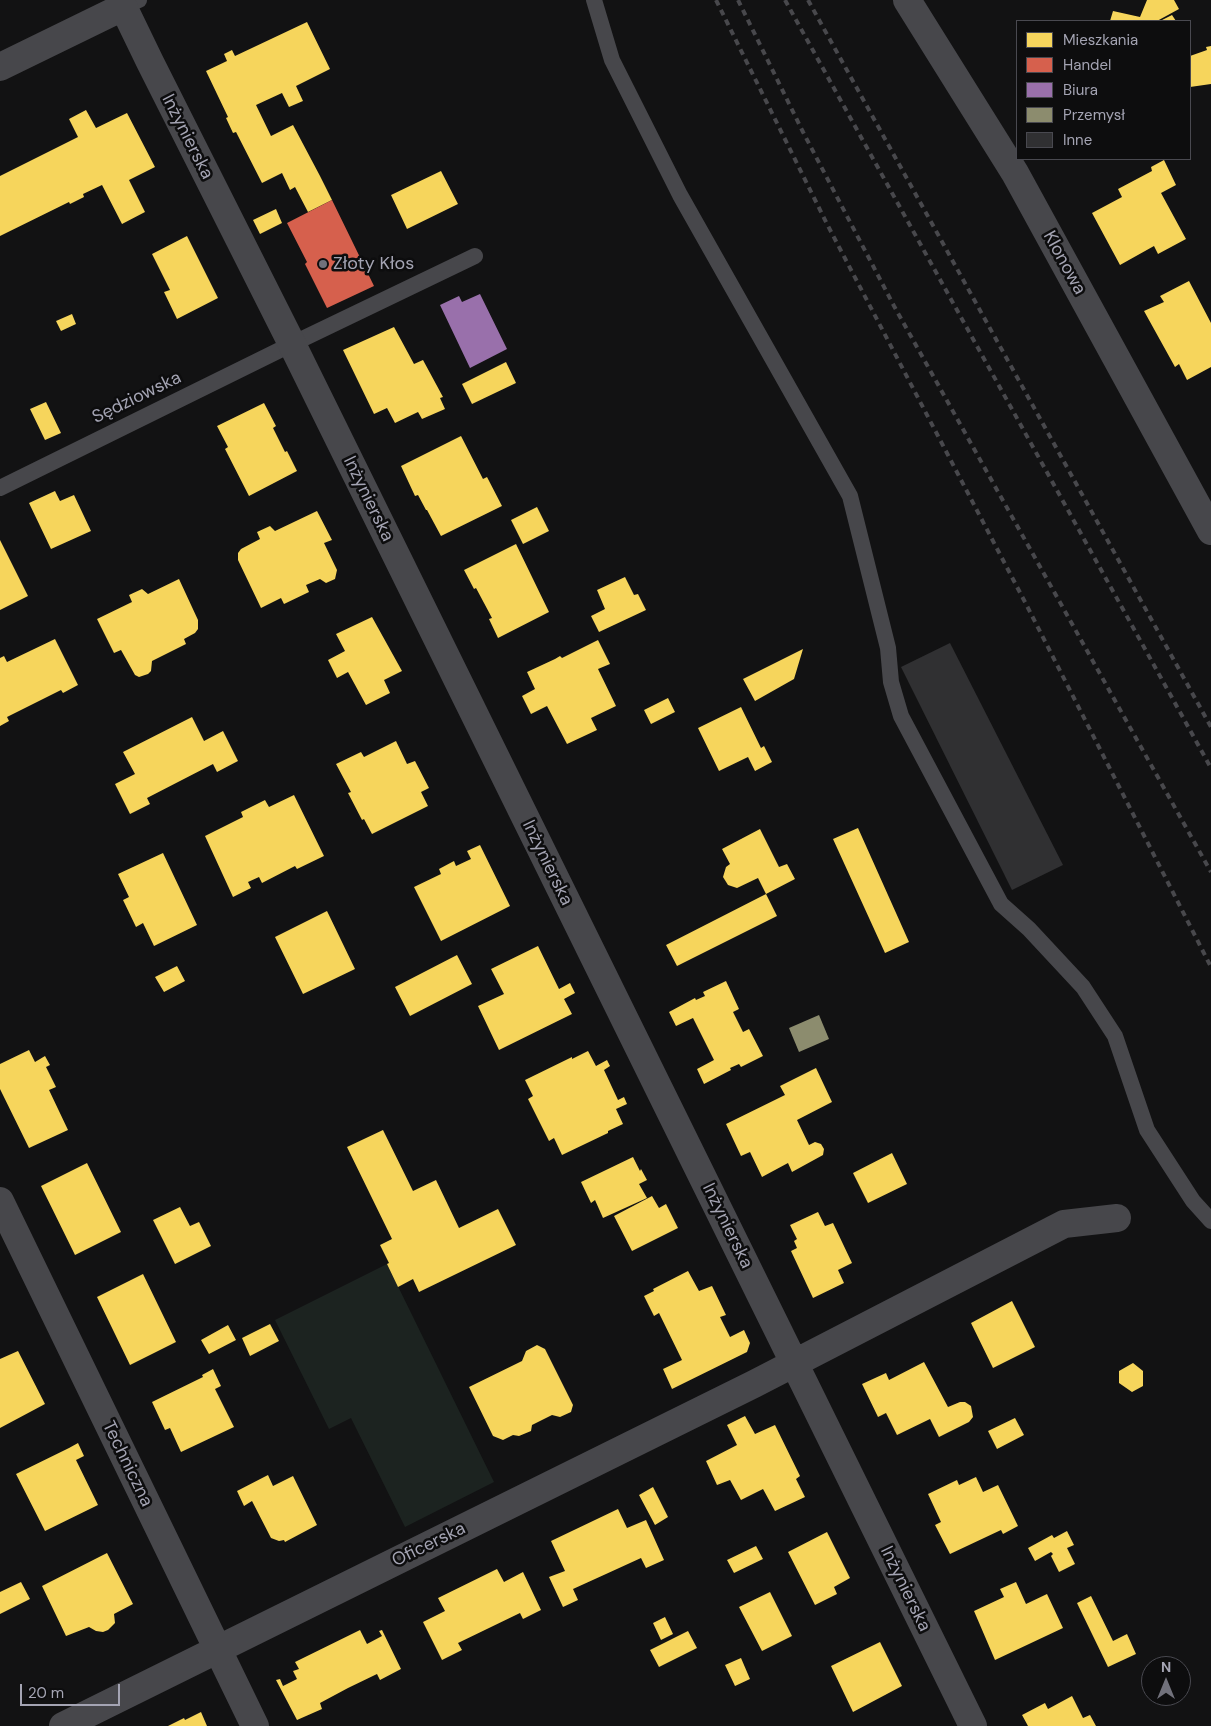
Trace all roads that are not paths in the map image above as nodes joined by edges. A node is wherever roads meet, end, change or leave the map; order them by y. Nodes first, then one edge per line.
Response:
1 (594, 0) edge
2 (907, 0) edge
3 (127, 2) edge
4 (0, 67) edge
5 (474, 256) dead end
6 (292, 344) junction
7 (0, 488) edge
8 (1211, 531) edge
9 (0, 1201) edge
10 (1117, 1218) dead end
11 (1211, 1221) edge
12 (794, 1363) junction
13 (218, 1650) junction
14 (62, 1726) edge
15 (255, 1726) edge
16 (973, 1726) edge

1 - 11 lane
2 - 8 street, Klonowa
3 - 4 street
3 - 6 street, Inżynierska
5 - 6 lane, Sędziowska
6 - 7 lane, Sędziowska
6 - 12 street, Inżynierska
9 - 13 street, Techniczna
10 - 12 street, Oficerska
12 - 13 street, Oficerska
12 - 16 street, Inżynierska
13 - 14 street, Oficerska
13 - 15 street, Techniczna

